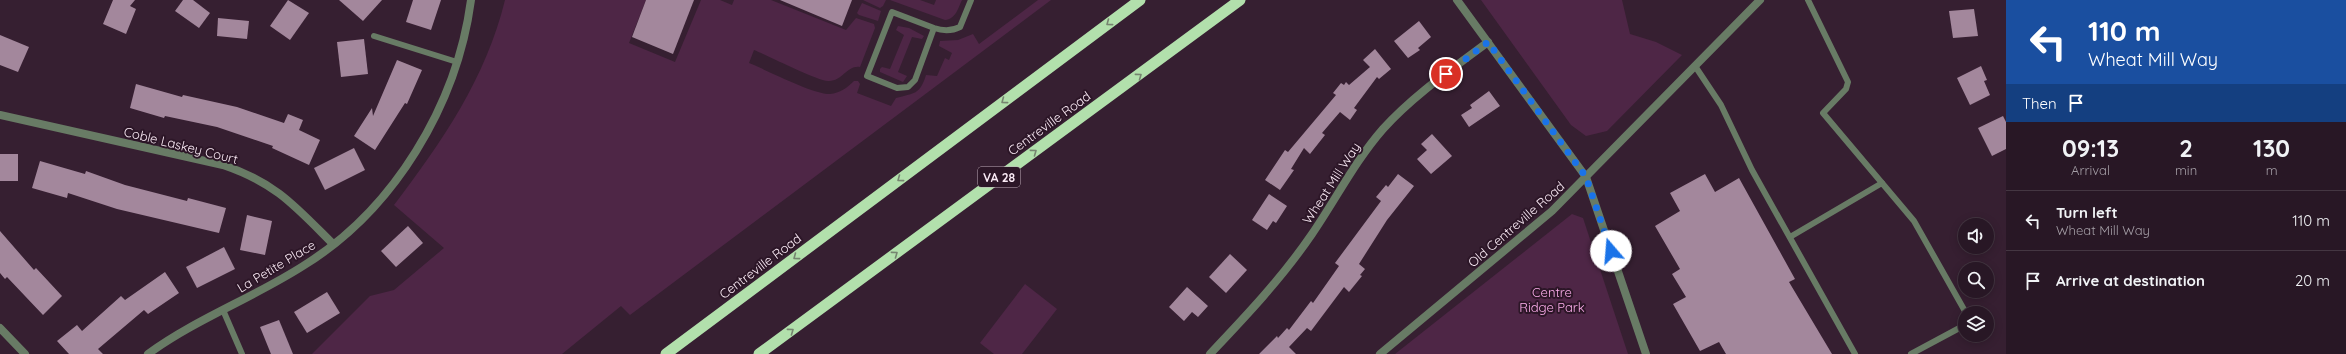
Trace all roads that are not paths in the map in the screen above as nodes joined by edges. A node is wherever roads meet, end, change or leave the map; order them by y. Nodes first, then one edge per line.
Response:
1 (471, 0) edge
2 (971, 0) edge
3 (1140, 0) edge
4 (1240, 0) edge
5 (1457, 0) edge
6 (1760, 0) edge
7 (1808, 0) edge
8 (934, 28) junction
9 (374, 36) dead end
10 (1488, 42) junction
11 (457, 62) junction
12 (1695, 66) junction
13 (0, 115) edge
14 (1586, 177) junction
15 (1882, 183) junction
16 (1790, 237) junction
17 (333, 244) junction
18 (1962, 306) edge
19 (223, 310) junction
20 (0, 328) edge
21 (1958, 328) edge
22 (25, 354) edge
23 (148, 354) edge
24 (242, 354) edge
25 (666, 354) edge
26 (759, 354) edge
27 (1210, 354) edge
28 (1380, 354) edge
29 (1646, 354) edge
30 (1855, 354) edge
31 (1911, 354) edge

1 - 11 street, La Petite Place
2 - 8 lane
3 -> 25 highway, Centreville Road
26 -> 4 highway, Centreville Road / VA 28
5 - 10 street
6 - 12 street, Old Centreville Road
7 - 15 lane
8 - 8 lane
9 - 11 lane
10 - 14 street
10 - 27 street, Wheat Mill Way
11 - 17 street, La Petite Place
12 - 14 street, Old Centreville Road
12 - 16 lane
13 - 17 street, Coble Laskey Court
14 - 28 street, Old Centreville Road
14 - 29 street
15 - 16 lane
15 - 18 lane
16 - 30 lane
17 - 19 street, La Petite Place
19 - 23 street, La Petite Place
19 - 24 lane
20 - 22 street
21 - 31 lane

